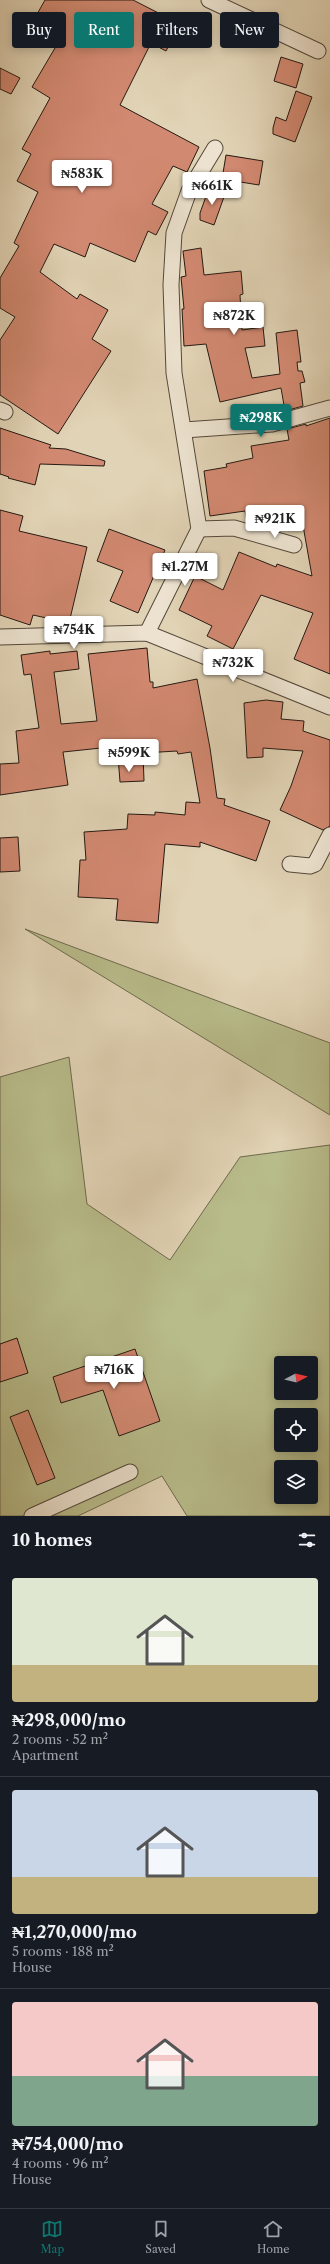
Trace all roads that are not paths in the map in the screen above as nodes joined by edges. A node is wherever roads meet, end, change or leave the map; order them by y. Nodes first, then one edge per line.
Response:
1 (209, 0) edge
2 (318, 51) dead end
3 (215, 148) dead end
4 (330, 408) edge
5 (184, 430) junction
6 (198, 529) junction
7 (294, 546) dead end
8 (147, 633) junction
9 (0, 637) edge
10 (330, 707) edge
11 (330, 835) edge
12 (290, 864) dead end
13 (130, 1472) dead end
14 (32, 1516) edge

1 - 2 street
3 - 5 street
4 - 5 street
5 - 6 street
6 - 7 street
6 - 8 street
8 - 9 street
8 - 10 street
11 - 12 street
13 - 14 street

